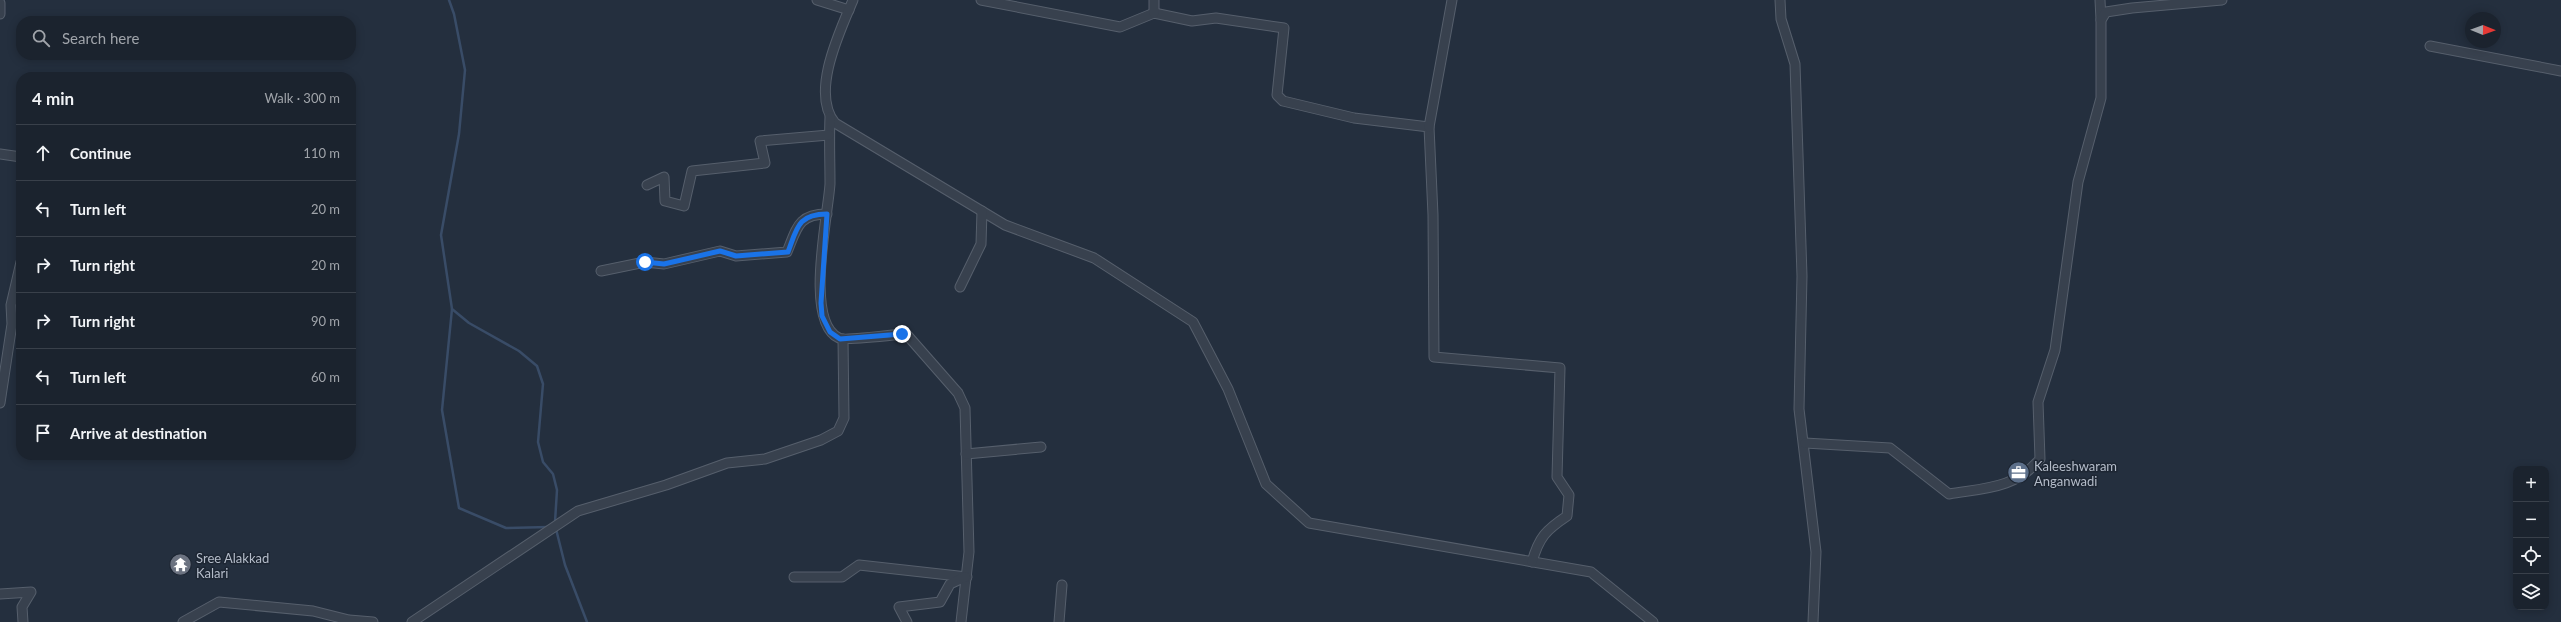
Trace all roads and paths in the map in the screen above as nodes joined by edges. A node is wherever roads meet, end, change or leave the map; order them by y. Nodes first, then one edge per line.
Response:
1 (817, 0) edge
2 (853, 0) edge
3 (981, 0) edge
4 (1154, 0) edge
5 (1452, 0) edge
6 (1780, 0) edge
7 (2100, 0) edge
8 (2222, 0) edge
9 (0, 3) edge
10 (849, 10) junction
11 (1154, 13) junction
12 (0, 14) edge
13 (2101, 20) junction
14 (2430, 46) dead end
15 (2561, 71) edge
16 (830, 117) junction
17 (1428, 128) junction
18 (829, 135) junction
19 (0, 154) edge
20 (16, 156) edge
21 (647, 185) dead end
22 (982, 211) junction
23 (827, 214) junction
24 (600, 271) dead end
25 (16, 284) edge
26 (960, 287) dead end
27 (843, 338) junction
28 (0, 403) edge
29 (1805, 443) junction
30 (1040, 447) dead end
31 (966, 454) junction
32 (1532, 562) junction
33 (967, 576) junction
34 (794, 577) dead end
35 (1062, 584) dead end
36 (0, 594) edge
37 (23, 622) edge
38 (183, 622) edge
39 (373, 622) edge
40 (412, 622) edge
41 (907, 622) edge
42 (961, 622) edge
43 (1059, 622) edge
44 (1653, 622) edge
45 (1813, 622) edge

1 - 10 street
2 - 10 street
3 - 11 street
4 - 11 street
5 - 17 street
6 - 29 street
7 - 13 street
8 - 13 street
9 - 12 street
10 - 16 street
11 - 17 street
13 - 29 street
14 - 15 street
16 - 18 street
16 - 22 street
17 - 32 street
18 - 21 street
18 - 23 street
19 - 20 street
22 - 26 street
22 - 32 street
23 - 24 street
23 - 27 street
25 - 28 street
27 - 31 street
27 - 40 street
29 - 45 street
30 - 31 street
31 - 33 street
32 - 44 street
33 - 34 street
33 - 41 street
33 - 42 street
35 - 43 street
36 - 37 street
38 - 39 street

